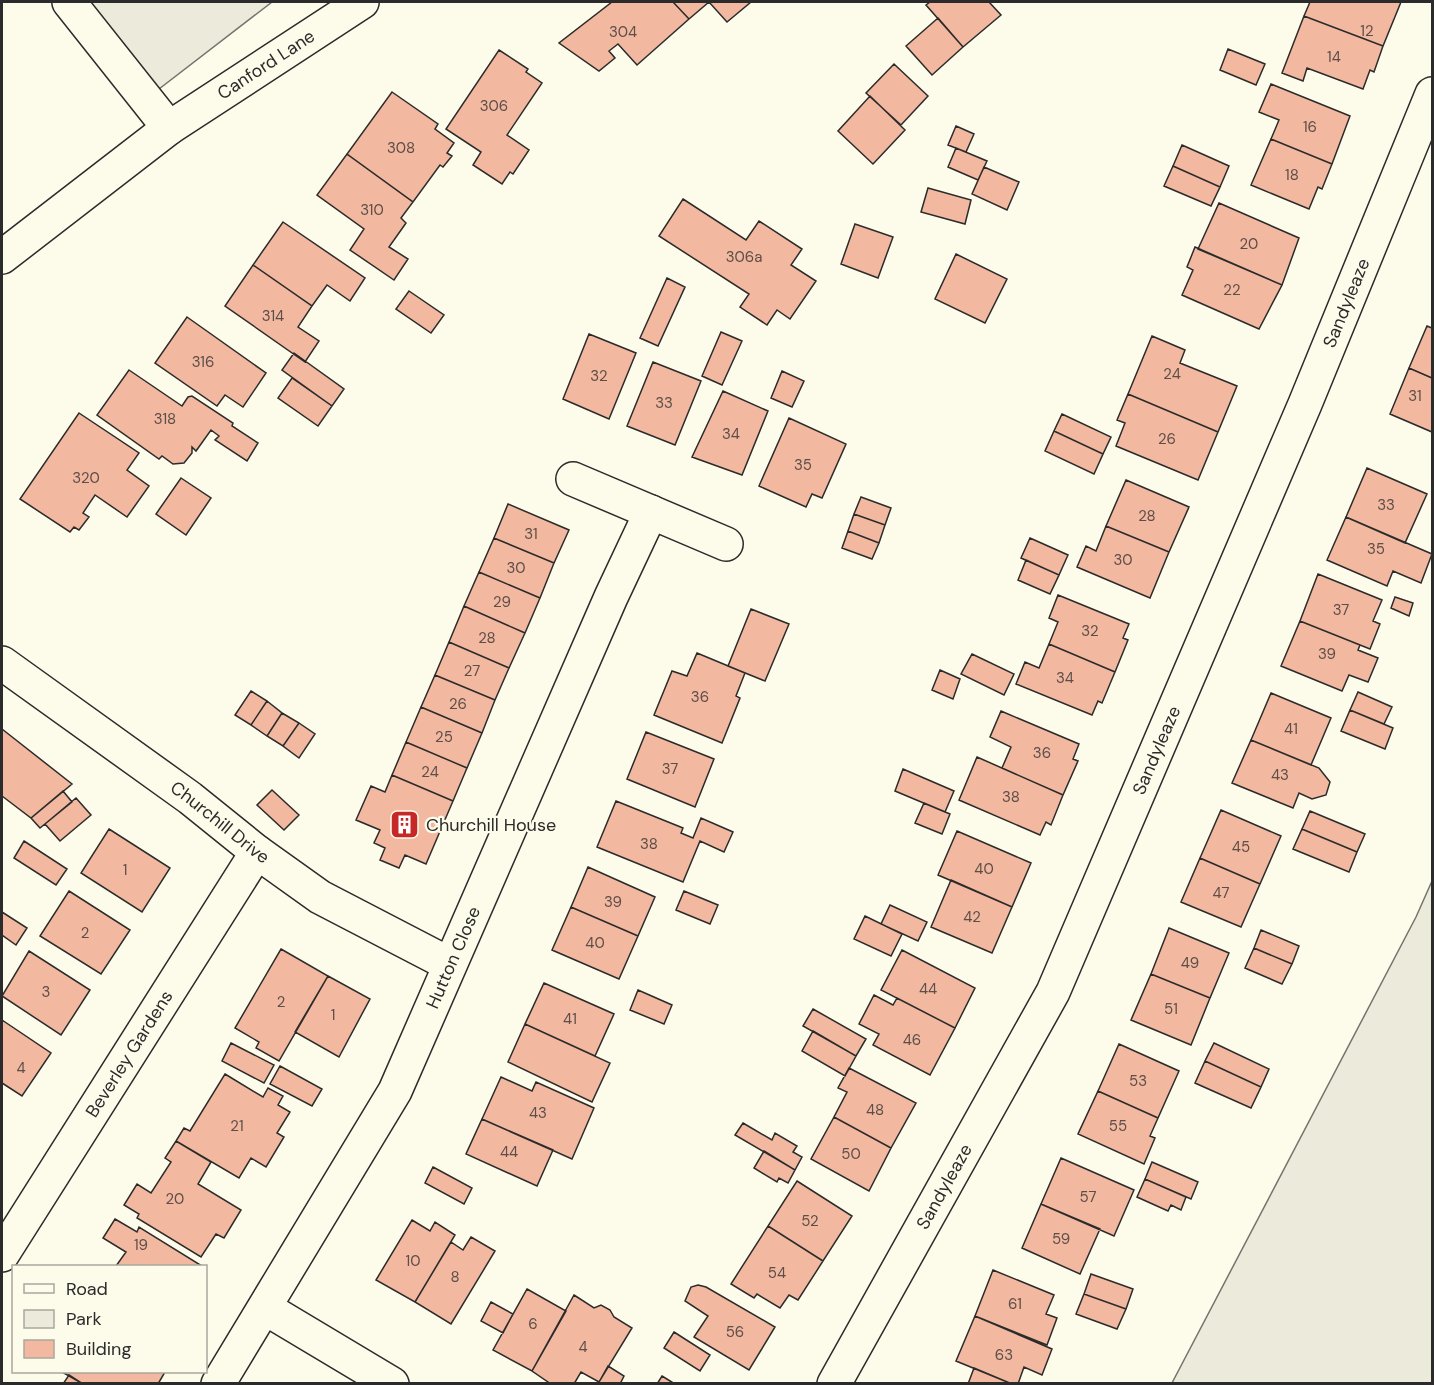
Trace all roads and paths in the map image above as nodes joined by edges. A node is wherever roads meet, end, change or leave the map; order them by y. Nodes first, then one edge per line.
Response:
1 (69, 2) edge
2 (362, 2) edge
3 (1432, 94) edge
4 (169, 128) junction
5 (2, 257) edge
6 (573, 479) dead end
7 (651, 512) junction
8 (726, 544) dead end
9 (2, 663) edge
10 (257, 852) junction
11 (449, 964) junction
12 (2, 1255) edge
13 (265, 1308) junction
14 (218, 1383) edge
15 (392, 1383) edge
16 (834, 1383) edge

1 - 4 street
2 - 4 street, Canford Lane
3 - 16 street, Sandyleaze
4 - 5 street, Canford Lane
6 - 7 street
7 - 8 street
7 - 11 street, Hutton Close
9 - 10 street, Churchill Drive
10 - 11 street, Churchill Drive
10 - 12 street, Beverley Gardens
11 - 13 street, Hutton Close
13 - 14 street, Hutton Close
13 - 15 street

